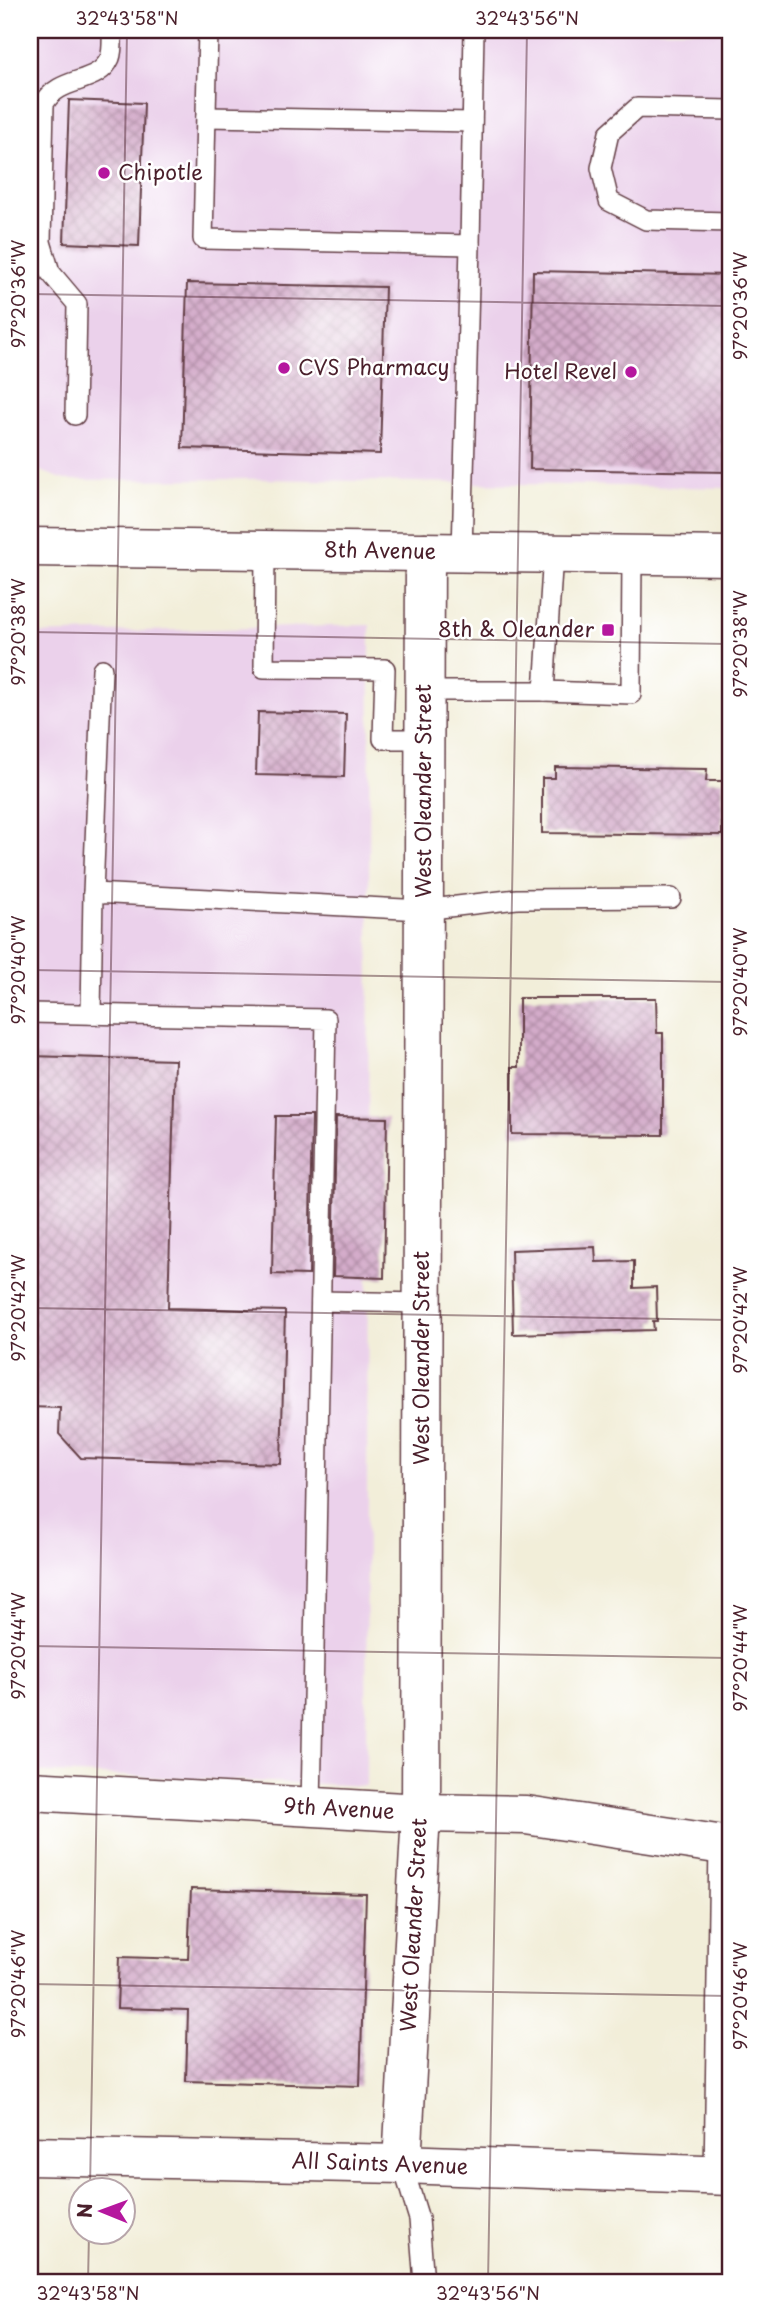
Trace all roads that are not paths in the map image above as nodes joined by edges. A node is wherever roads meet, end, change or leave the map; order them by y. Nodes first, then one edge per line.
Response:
1 (112, 30) edge
2 (208, 30) edge
3 (474, 30) edge
4 (730, 110) edge
5 (205, 117) junction
6 (472, 122) junction
7 (730, 222) edge
8 (470, 245) junction
9 (75, 415) dead end
10 (30, 547) edge
11 (265, 550) junction
12 (444, 552) junction
13 (553, 554) junction
14 (632, 555) junction
15 (730, 556) edge
16 (102, 669) dead end
17 (424, 691) junction
18 (544, 691) junction
19 (424, 739) junction
20 (93, 893) junction
21 (671, 898) dead end
22 (423, 910) junction
23 (30, 1013) edge
24 (90, 1014) junction
25 (321, 1301) junction
26 (422, 1303) junction
27 (30, 1791) edge
28 (311, 1807) junction
29 (421, 1813) junction
30 (725, 1845) edge
31 (30, 2156) edge
32 (401, 2164) junction
33 (722, 2176) edge
34 (424, 2283) edge

1 - 9 lane
2 - 5 lane
3 - 6 lane
4 - 7 lane
5 - 6 lane
5 - 8 lane
6 - 8 lane
8 - 12 lane
10 - 11 street, 8th Avenue
11 - 12 street, 8th Avenue
11 - 19 lane
12 - 13 street, 8th Avenue
12 - 17 street, West Oleander Street
13 - 14 street, 8th Avenue
13 - 18 lane
14 - 15 street, 8th Avenue
14 - 18 lane
16 - 20 lane
17 - 18 lane
17 - 19 street, West Oleander Street
19 - 22 street, West Oleander Street
20 - 22 lane
20 - 24 lane
21 - 22 lane
22 - 26 street, West Oleander Street
23 - 24 lane
24 - 25 lane
25 - 26 lane
25 - 28 lane
26 - 29 street, West Oleander Street
27 - 28 street, 9th Avenue
28 - 29 street, 9th Avenue
29 - 30 street, 9th Avenue
29 - 32 street, West Oleander Street
30 - 33 lane
31 - 32 street, All Saints Avenue
32 - 33 street, All Saints Avenue
32 - 34 lane

